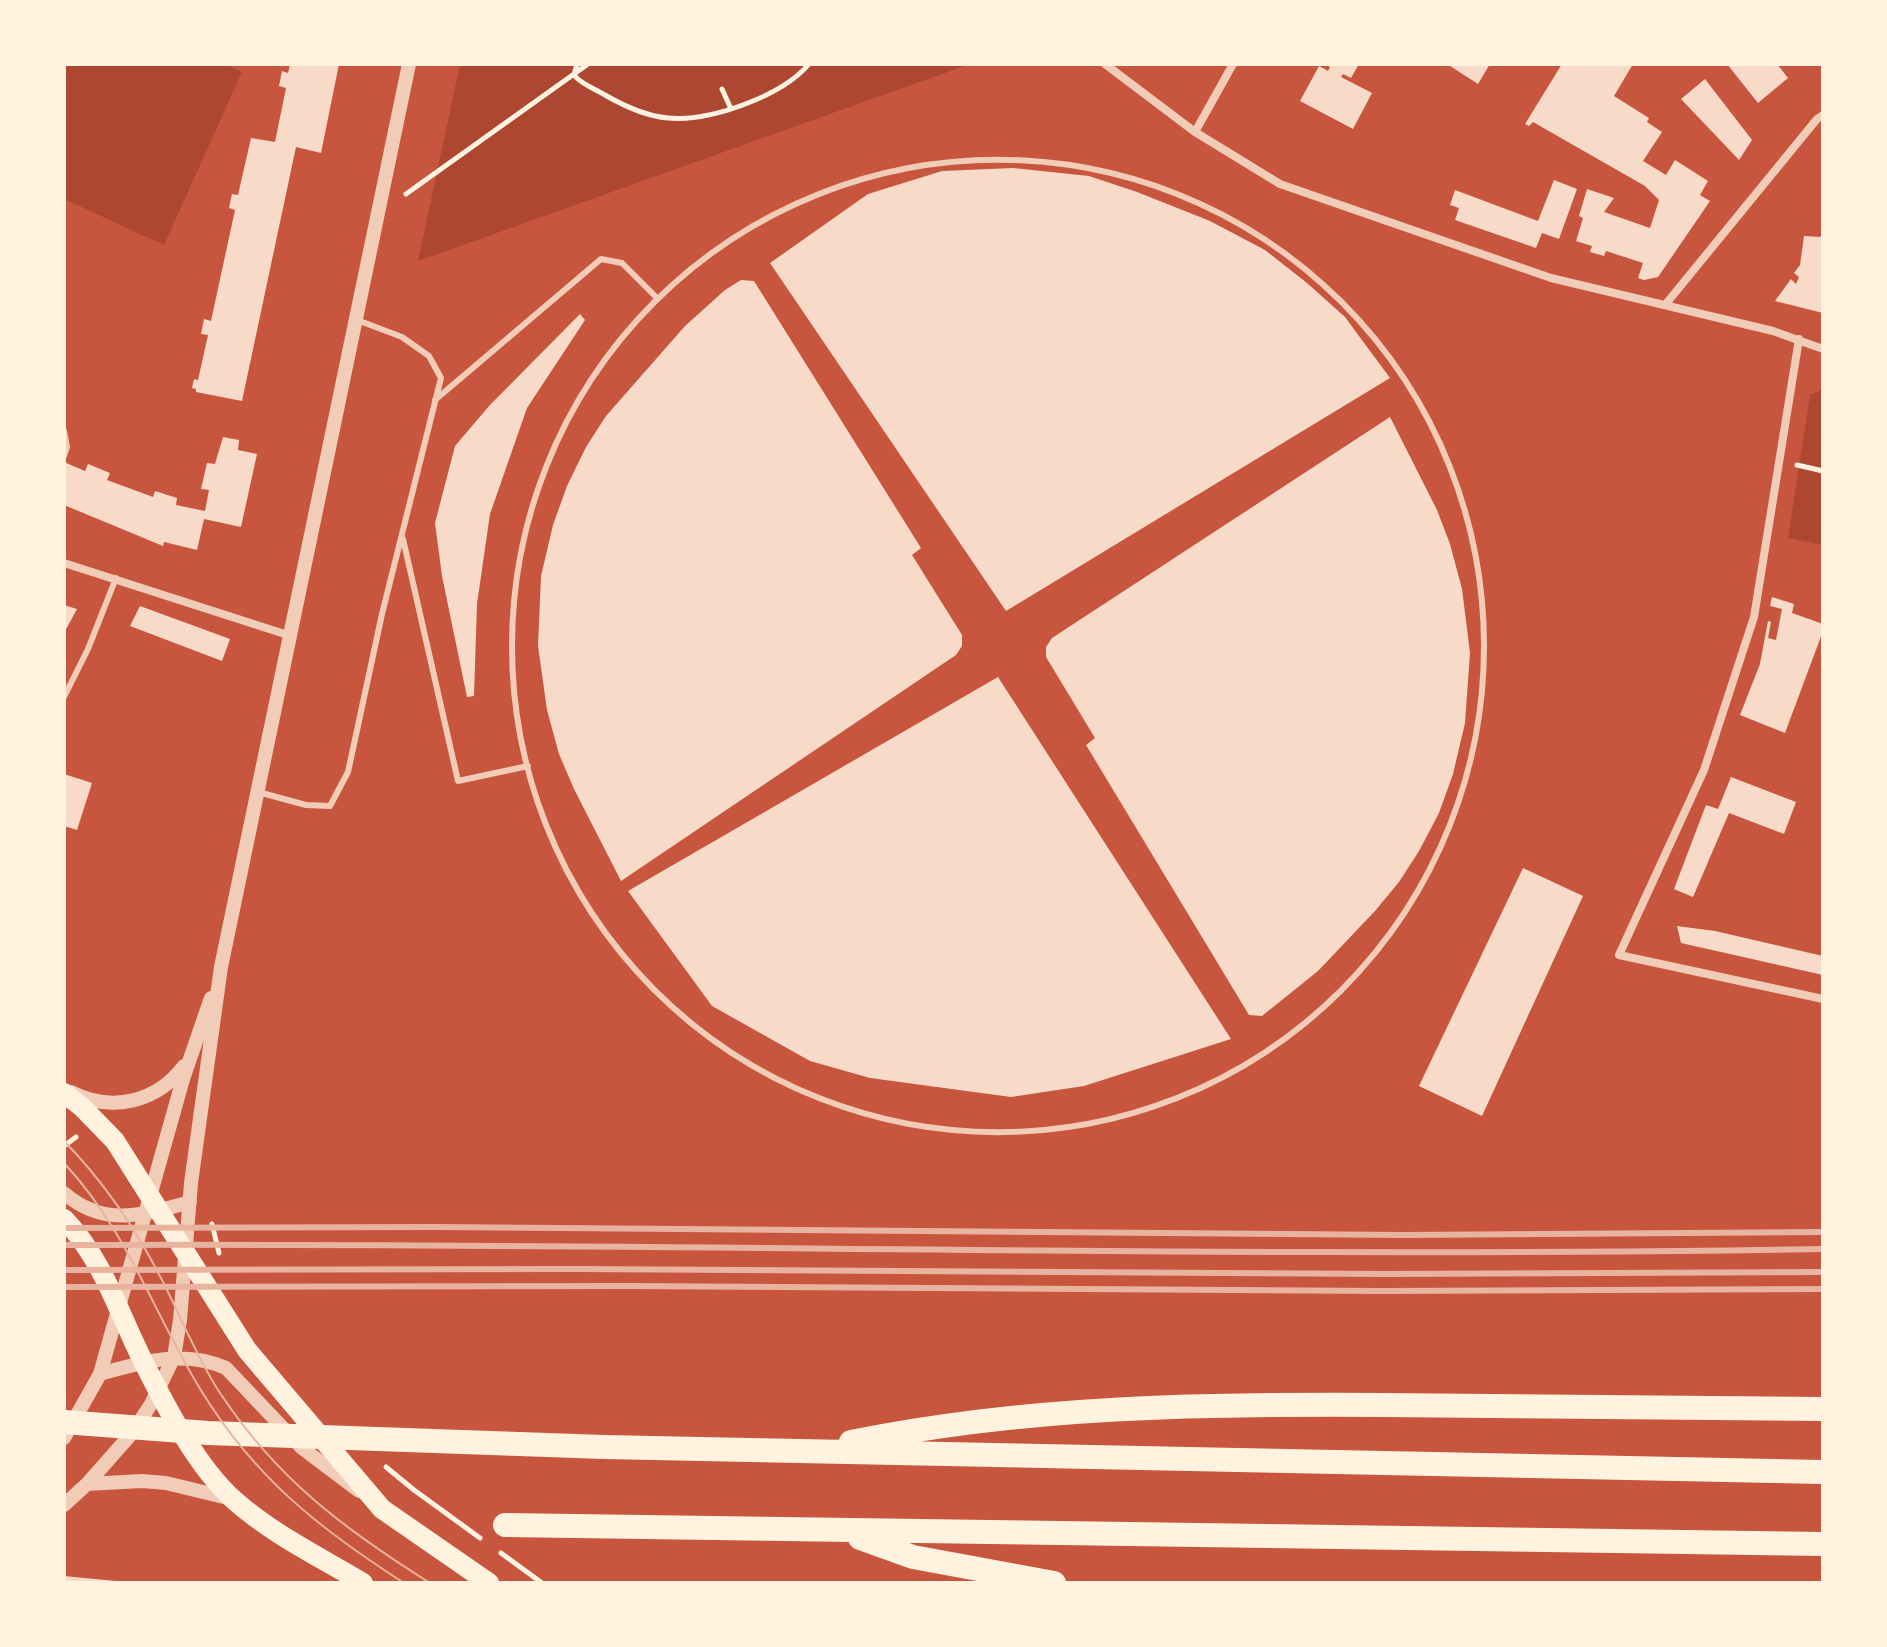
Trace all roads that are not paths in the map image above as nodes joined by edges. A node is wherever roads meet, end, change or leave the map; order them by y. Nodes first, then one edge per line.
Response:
1 (409, 64) edge
2 (1105, 64) edge
3 (1233, 64) edge
4 (1823, 115) edge
5 (1195, 132) junction
6 (657, 298) junction
7 (1665, 305) junction
8 (357, 320) junction
9 (1799, 339) junction
10 (1823, 349) edge
11 (435, 400) junction
12 (64, 431) edge
13 (64, 456) edge
14 (402, 535) junction
15 (64, 563) edge
16 (116, 578) junction
17 (291, 636) junction
18 (64, 697) edge
19 (528, 766) junction
20 (258, 792) junction
21 (221, 967) junction
22 (1823, 999) edge
23 (180, 1078) junction
24 (64, 1091) edge
25 (64, 1193) edge
26 (190, 1202) junction
27 (152, 1206) junction
28 (64, 1219) edge
29 (186, 1254) junction
30 (119, 1306) junction
31 (174, 1357) junction
32 (143, 1362) junction
33 (100, 1374) junction
34 (159, 1389) junction
35 (1823, 1409) edge
36 (64, 1422) edge
37 (64, 1438) edge
38 (810, 1450) junction
39 (1823, 1472) edge
40 (87, 1484) junction
41 (234, 1500) junction
42 (64, 1505) edge
43 (382, 1509) junction
44 (505, 1525) dead end
45 (839, 1530) junction
46 (1823, 1544) edge
47 (363, 1583) edge
48 (489, 1583) edge
49 (1054, 1583) edge

1 - 8 street
2 - 5 street
3 - 5 street
4 - 7 street
5 - 7 street
6 - 11 lane
6 - 19 lane
6 - 19 lane
7 - 9 street
8 - 11 lane
8 - 17 street
9 - 10 street
9 - 22 street
11 - 14 lane
12 - 13 lane
14 - 19 lane
14 - 20 lane
15 - 16 street
16 - 17 street
16 - 18 lane
17 - 20 street
20 - 21 street
21 - 23 street
21 - 26 street
23 - 24 street
23 - 27 street
24 - 27 main road
25 - 27 street
26 - 27 street
26 - 29 street
27 - 29 main road
27 - 30 street
28 - 30 main road
29 - 31 street
29 - 43 main road
30 - 32 main road
30 - 33 street
31 - 32 street
31 - 34 street
31 - 43 street
32 - 33 street
32 - 34 main road
33 - 37 street
34 - 40 street
34 - 41 main road
35 - 38 highway
36 - 38 highway
38 - 39 highway
40 - 41 street
40 - 42 street
41 - 47 main road
43 - 48 main road
44 - 45 highway
45 - 46 highway
45 - 49 highway

